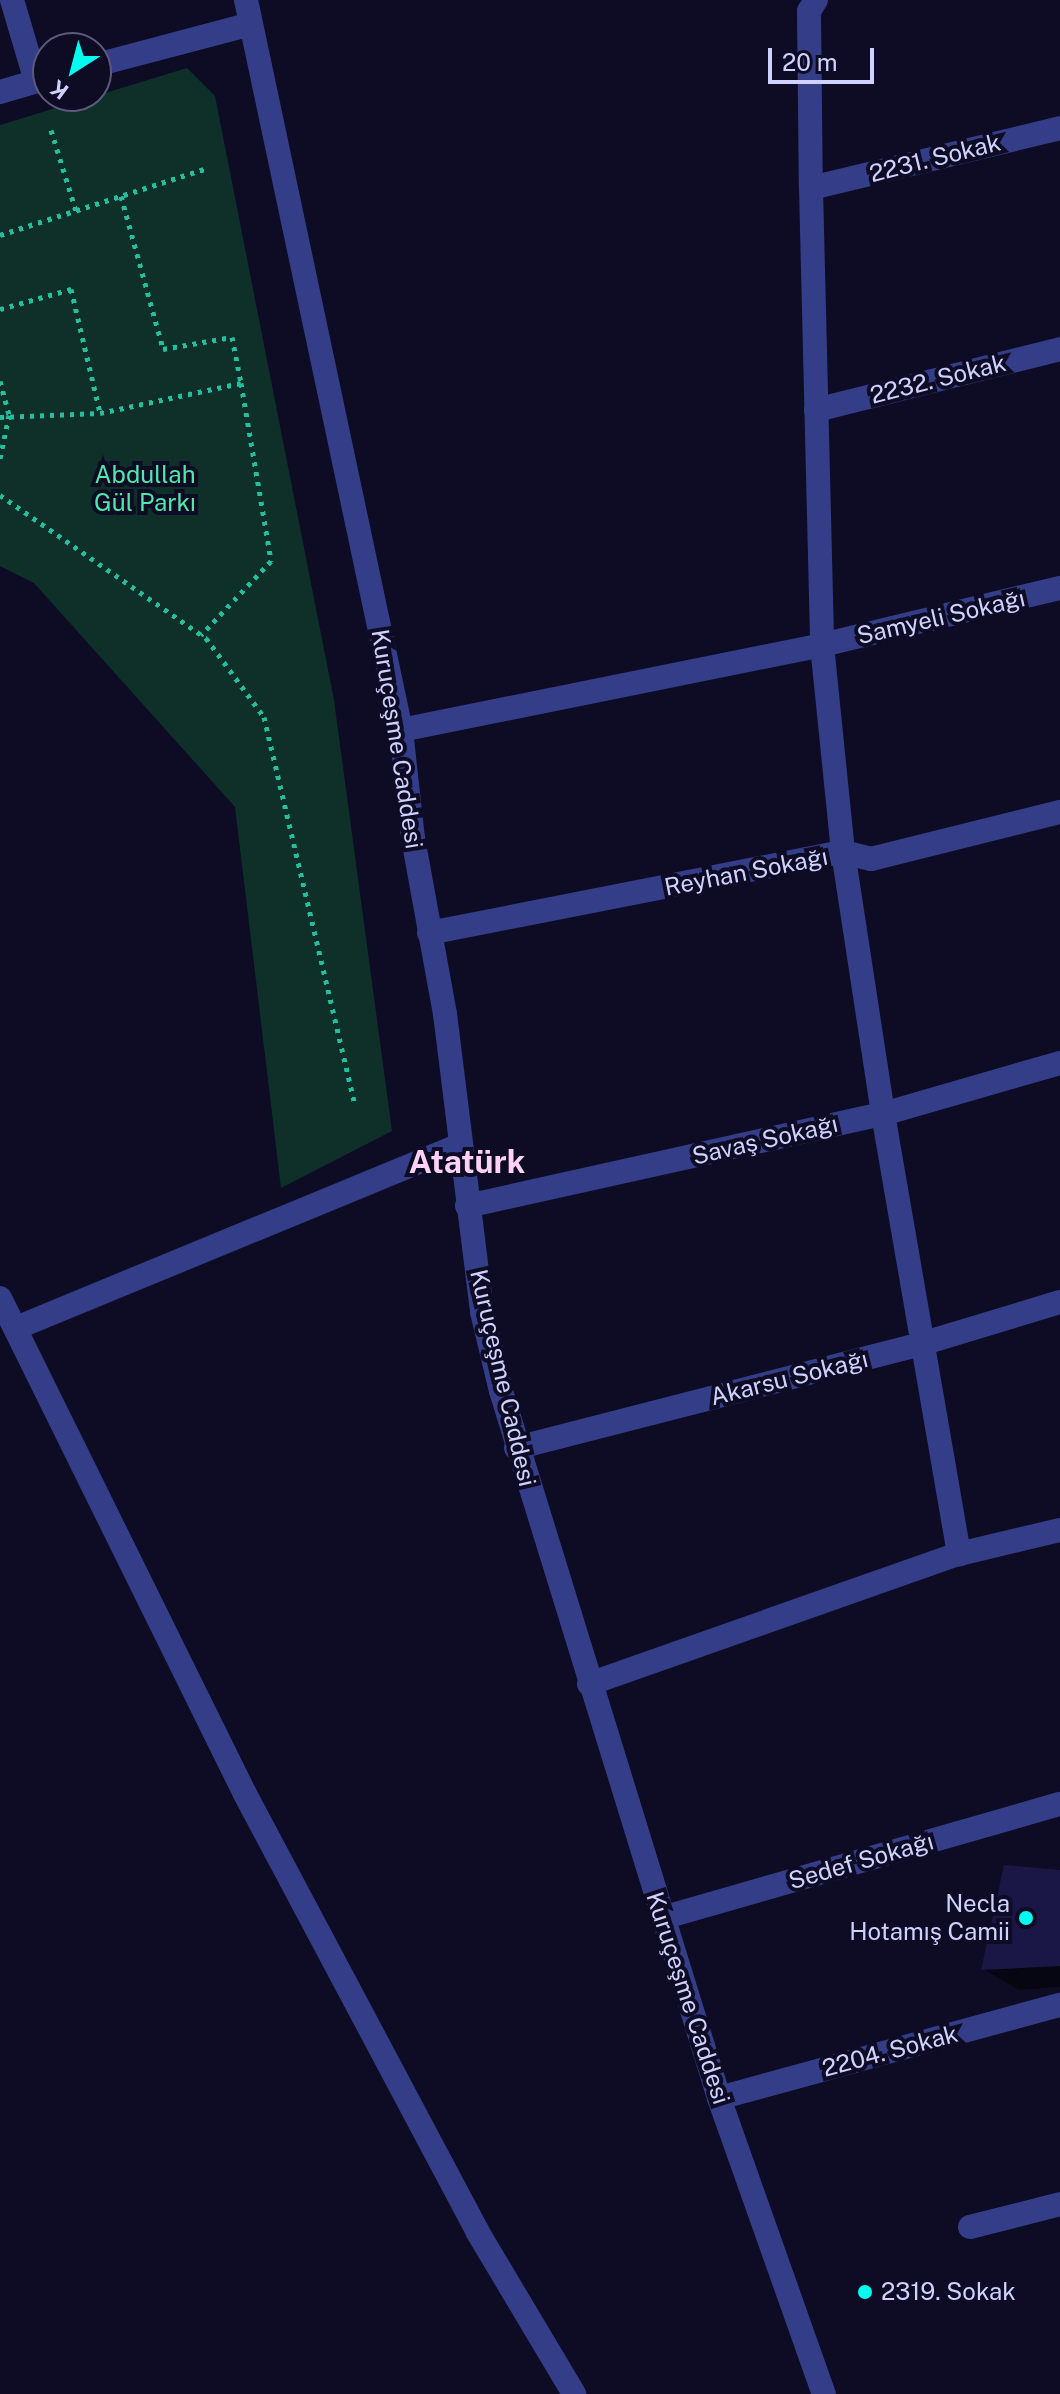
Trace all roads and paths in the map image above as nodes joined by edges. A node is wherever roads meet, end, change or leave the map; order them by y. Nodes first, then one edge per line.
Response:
1 (12, 0) edge
2 (816, 0) edge
3 (249, 12) edge
4 (32, 53) edge
5 (112, 59) edge
6 (32, 82) edge
7 (0, 92) edge
8 (1060, 128) edge
9 (51, 130) dead end
10 (207, 168) dead end
11 (811, 188) junction
12 (121, 196) junction
13 (76, 211) junction
14 (0, 235) edge
15 (0, 309) edge
16 (1060, 349) edge
17 (0, 381) edge
18 (241, 383) junction
19 (816, 410) junction
20 (100, 413) junction
21 (9, 415) junction
22 (0, 417) edge
23 (0, 459) edge
24 (0, 495) edge
25 (1060, 588) edge
26 (201, 635) junction
27 (822, 645) junction
28 (401, 730) junction
29 (1060, 812) edge
30 (843, 852) junction
31 (429, 933) junction
32 (1060, 1063) edge
33 (355, 1105) dead end
34 (883, 1114) junction
35 (458, 1146) junction
36 (467, 1206) junction
37 (0, 1298) edge
38 (1060, 1302) edge
39 (16, 1328) junction
40 (921, 1344) junction
41 (516, 1448) junction
42 (1060, 1530) edge
43 (959, 1554) junction
44 (589, 1684) junction
45 (1060, 1804) edge
46 (662, 1918) junction
47 (1060, 2005) edge
48 (719, 2098) junction
49 (1060, 2204) edge
50 (970, 2227) dead end
51 (574, 2394) edge
52 (824, 2394) edge

1 - 4 street
2 - 11 street
3 - 5 street
3 - 28 street, Kuruçeşme Caddesi
6 - 7 street
8 - 11 street, 2231. Sokak
9 - 13 path
10 - 12 path
11 - 19 street
12 - 13 path
12 - 18 path
13 - 14 path
15 - 20 path
16 - 19 street, 2232. Sokak
17 - 21 path
18 - 20 path
18 - 26 path
19 - 27 street
20 - 21 path
21 - 22 path
21 - 23 path
24 - 26 path
25 - 27 street, Samyeli Sokağı
26 - 33 path
27 - 28 street, Samyeli Sokağı
27 - 30 street
28 - 31 street, Kuruçeşme Caddesi
29 - 30 street, Reyhan Sokağı
30 - 31 street, Reyhan Sokağı
30 - 34 street
31 - 35 street, Kuruçeşme Caddesi
32 - 34 street, Savaş Sokağı
34 - 36 street, Savaş Sokağı
34 - 40 street
35 - 36 street, Kuruçeşme Caddesi
35 - 39 street
36 - 41 street, Kuruçeşme Caddesi
37 - 39 street
38 - 40 street, Akarsu Sokağı
39 - 51 street
40 - 41 street, Akarsu Sokağı
40 - 43 street
41 - 44 street, Kuruçeşme Caddesi
42 - 43 street
43 - 44 street
44 - 46 street, Kuruçeşme Caddesi
45 - 46 street, Sedef Sokağı
46 - 48 street, Kuruçeşme Caddesi
47 - 48 street, 2204. Sokak
48 - 52 street, Kuruçeşme Caddesi
49 - 50 street

